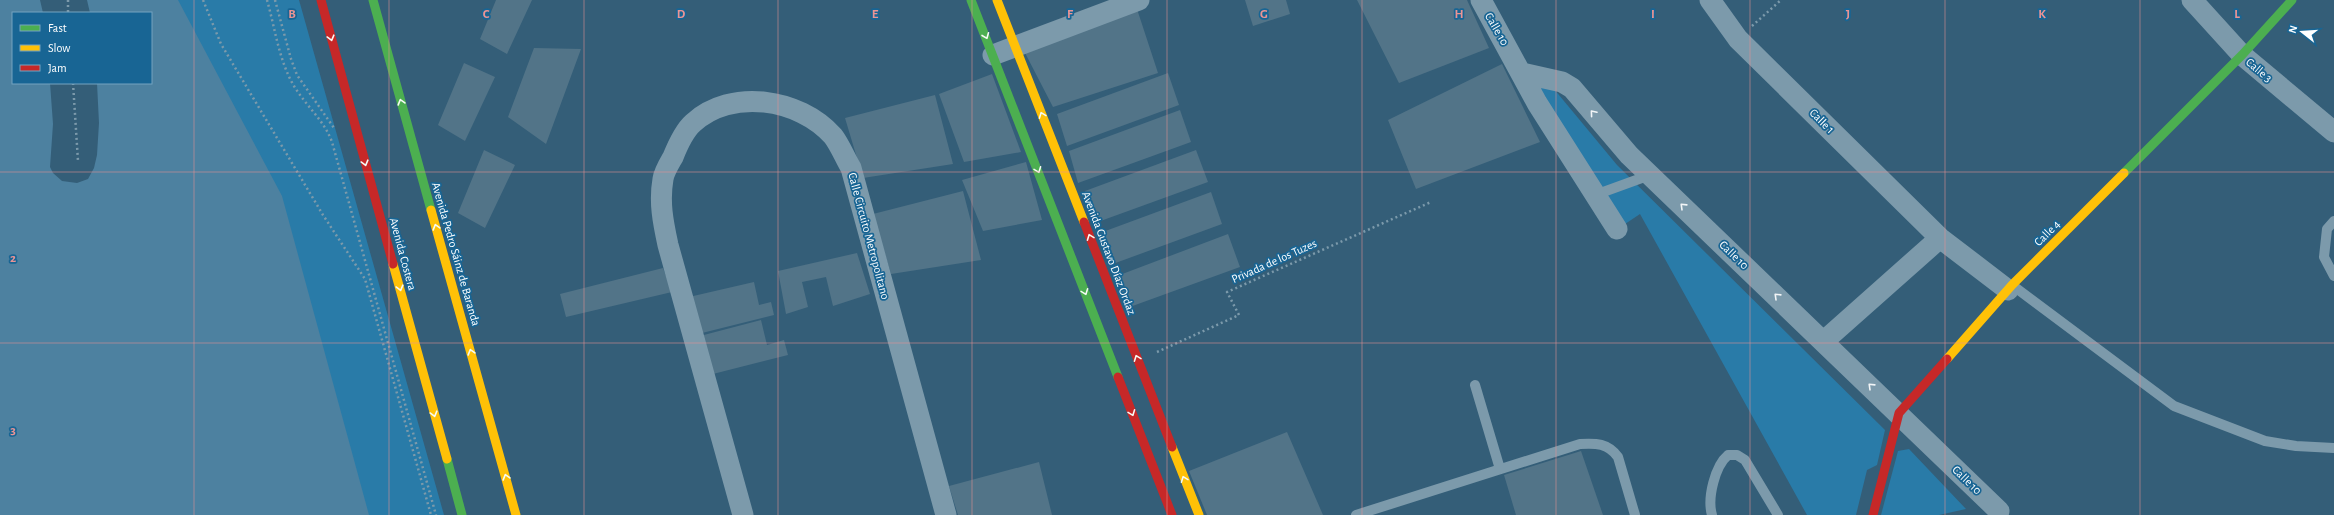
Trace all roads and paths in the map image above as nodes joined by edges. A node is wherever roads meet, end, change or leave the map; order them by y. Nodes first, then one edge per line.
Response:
1 (68, 0) edge
2 (203, 0) edge
3 (267, 0) edge
4 (275, 0) edge
5 (321, 0) edge
6 (373, 0) edge
7 (971, 0) edge
8 (997, 0) edge
9 (1139, 0) edge
10 (1481, 0) edge
11 (1710, 0) edge
12 (1781, 0) edge
13 (2192, 0) edge
14 (2292, 0) edge
15 (68, 12) edge
16 (1738, 39) junction
17 (1015, 46) junction
18 (993, 55) junction
19 (2242, 55) junction
20 (1522, 73) junction
21 (73, 84) edge
22 (2334, 132) edge
23 (337, 133) dead end
24 (78, 161) dead end
25 (1650, 175) junction
26 (1595, 195) junction
27 (1432, 202) dead end
28 (2334, 221) edge
29 (1618, 229) dead end
30 (1940, 238) junction
31 (2334, 276) edge
32 (2010, 288) junction
33 (1824, 342) junction
34 (1138, 360) junction
35 (1474, 385) dead end
36 (1899, 413) junction
37 (2334, 448) edge
38 (1500, 469) junction
39 (2000, 511) dead end
40 (431, 515) edge
41 (436, 515) edge
42 (462, 515) edge
43 (516, 515) edge
44 (743, 515) edge
45 (946, 515) edge
46 (1172, 515) edge
47 (1199, 515) edge
48 (1356, 515) edge
49 (1635, 515) edge
50 (1712, 515) edge
51 (1778, 515) edge
52 (1873, 515) edge

1 - 15 path
2 - 40 path
3 - 41 path
4 - 23 path
5 -> 42 street, Avenida Costera
43 -> 6 street, Avenida Pedro Sáinz de Baranda
7 -> 18 street
8 - 17 street, Avenida Gustavo Díaz Ordaz
9 - 17 street
10 - 20 street, Calle 10
11 - 16 street, Calle 1
12 - 16 path
13 - 19 street, Calle 3
14 - 19 street, Calle 4
16 - 30 street, Calle 1
17 - 18 street
34 -> 17 street, Avenida Gustavo Díaz Ordaz
18 -> 46 street
19 - 22 street, Calle 3
19 - 32 street, Calle 4
25 -> 20 street, Calle 10
20 - 26 street
21 - 24 path
25 - 26 lane
33 -> 25 street, Calle 10
26 - 29 street
27 - 34 path, Privada de los Tuzes
28 - 31 lane
30 - 32 street, Calle 1
30 - 33 street
32 - 36 street, Calle 4
32 - 37 lane
36 -> 33 street, Calle 10
47 -> 34 street, Avenida Gustavo Díaz Ordaz
35 - 38 lane
36 - 39 street, Calle 10
36 - 52 street, Calle 4
38 - 48 lane
38 - 49 lane
44 - 45 street, Calle Circuito Metropolitano
50 - 51 lane

